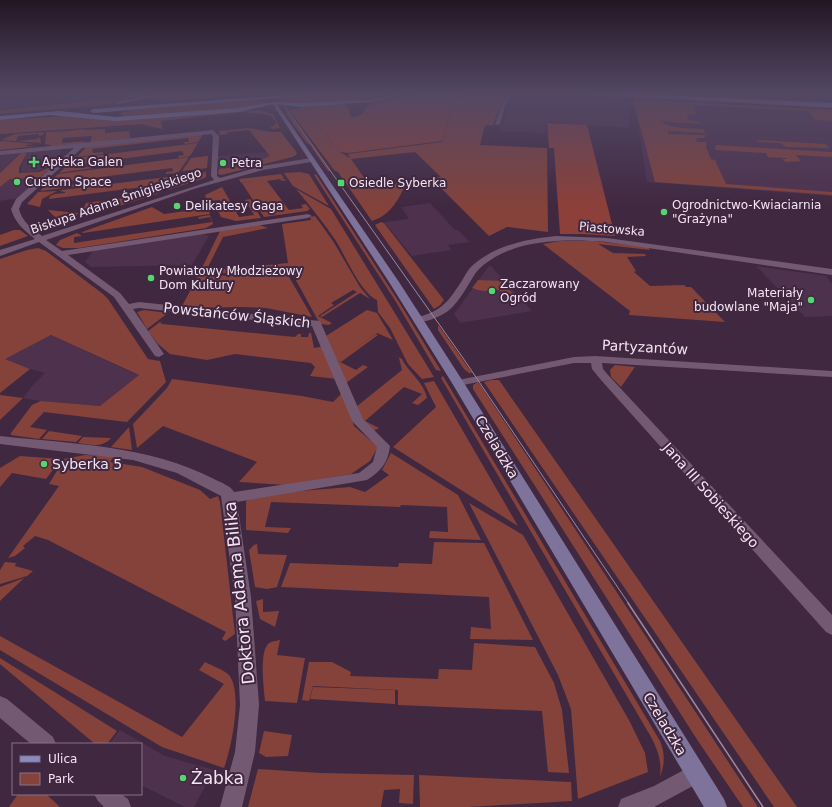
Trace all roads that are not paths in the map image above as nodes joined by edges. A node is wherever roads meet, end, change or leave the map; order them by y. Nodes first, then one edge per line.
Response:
1 (292, 132) edge
2 (80, 146) junction
3 (0, 153) edge
4 (313, 163) junction
5 (218, 180) junction
6 (308, 216) dead end
7 (41, 239) junction
8 (0, 253) edge
9 (61, 254) junction
10 (832, 272) edge
11 (127, 307) junction
12 (418, 320) junction
13 (159, 354) dead end
14 (595, 359) junction
15 (832, 374) edge
16 (458, 382) junction
17 (0, 440) edge
18 (229, 498) junction
19 (832, 627) edge
20 (0, 706) edge
21 (45, 743) edge
22 (695, 774) junction
23 (106, 795) edge
24 (120, 807) edge
25 (231, 807) edge
26 (629, 807) edge
27 (716, 807) edge

1 - 4 main road, Czeladzka
2 - 3 street
2 - 5 street
2 - 7 street
4 - 5 street, Biskupa Adama Śmigielskiego
4 - 12 main road, Czeladzka
5 - 7 street, Biskupa Adama Śmigielskiego
6 - 9 street
7 - 8 street, Biskupa Adama Śmigielskiego
7 - 9 street
9 - 11 street
10 - 12 street, Piastowska
11 - 13 street
11 - 18 street, Powstańców Śląskich
12 - 16 main road, Czeladzka
14 - 15 street, Partyzantów
14 - 16 street, Partyzantów
14 - 19 street, Jana III Sobieskiego
16 - 22 main road, Czeladzka
17 - 18 street, Doktora Adama Bilika
18 - 25 street, Doktora Adama Bilika
20 - 21 street
22 - 26 street
22 - 27 main road, Czeladzka
23 - 24 street

